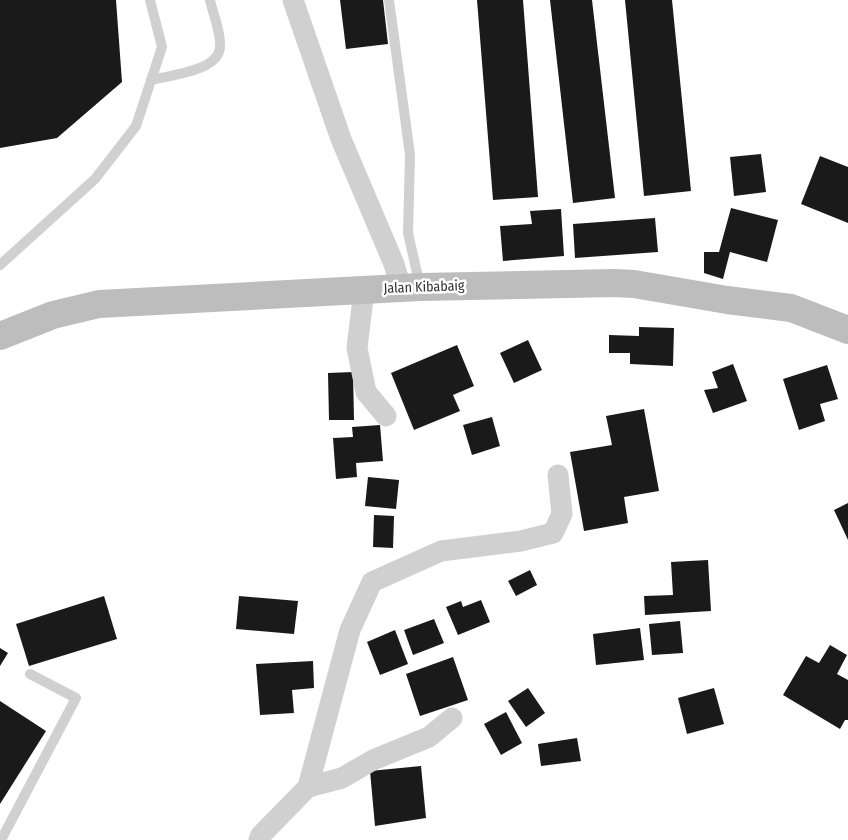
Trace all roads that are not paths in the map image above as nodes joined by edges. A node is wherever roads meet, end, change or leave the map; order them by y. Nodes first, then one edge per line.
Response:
1 (150, 0) edge
2 (210, 0) edge
3 (292, 0) edge
4 (389, 0) edge
5 (151, 80) junction
6 (0, 265) edge
7 (411, 287) junction
8 (364, 290) junction
9 (848, 330) edge
10 (0, 336) edge
11 (386, 416) dead end
12 (558, 475) dead end
13 (30, 674) dead end
14 (452, 718) dead end
15 (308, 787) junction
16 (1, 840) edge
17 (260, 840) edge

1 - 5 lane
2 - 5 lane
3 - 7 street
4 - 7 lane
5 - 6 lane
7 - 8 street, Jalan Kibabaig
7 - 9 street, Jalan Kibabaig
8 - 10 street, Jalan Kibabaig
8 - 11 street
12 - 15 street
13 - 16 lane
14 - 15 street
15 - 17 street

